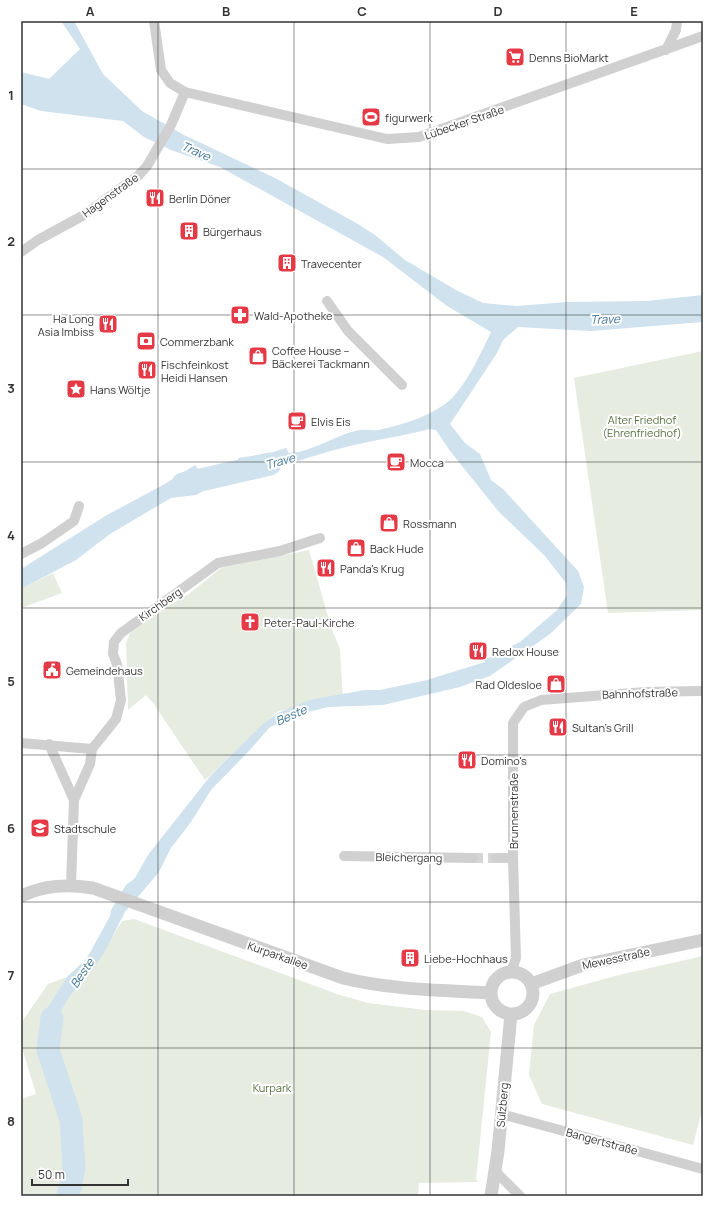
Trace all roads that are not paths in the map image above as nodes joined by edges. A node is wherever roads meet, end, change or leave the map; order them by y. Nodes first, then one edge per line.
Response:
1 (154, 21) edge
2 (677, 21) edge
3 (703, 36) edge
4 (666, 50) junction
5 (185, 92) junction
6 (21, 252) edge
7 (327, 300) dead end
8 (402, 385) dead end
9 (79, 506) dead end
10 (320, 538) dead end
11 (21, 554) edge
12 (703, 691) edge
13 (577, 696) joint
14 (21, 743) edge
15 (49, 744) junction
16 (92, 749) junction
17 (74, 800) junction
18 (344, 856) dead end
19 (473, 858) tunnel mouth
20 (496, 858) tunnel mouth
21 (513, 858) junction
22 (71, 885) junction
23 (21, 896) edge
24 (703, 940) edge
25 (511, 972) junction
26 (531, 984) junction
27 (491, 993) junction
28 (511, 1014) junction
29 (500, 1114) junction
30 (703, 1169) edge
31 (495, 1170) junction
32 (491, 1196) edge
33 (520, 1196) edge

1 - 5 street
2 - 4 street
3 - 4 street, Lübecker Straße
4 - 5 street, Lübecker Straße
5 - 6 street, Hagenstraße
7 - 8 street
9 - 11 street
10 - 16 street, Kirchberg
12 - 13 street, Bahnhofstraße
13 - 21 street, Brunnenstraße
14 - 15 street
15 - 16 street
15 - 17 street
16 - 17 street, Kirchberg
17 - 22 street
18 - 19 street, Bleichergang
20 - 21 street
21 - 25 street, Brunnenstraße
22 - 23 street, Kurparkallee
22 - 27 street, Kurparkallee
24 - 26 street, Mewesstraße
25 - 26 street
25 - 27 street
26 - 28 street
27 - 28 street
28 - 29 street, Sülzberg
29 - 30 street, Bangertstraße
29 - 31 street, Sülzberg
31 - 32 street, Sülzberg
31 - 33 street

